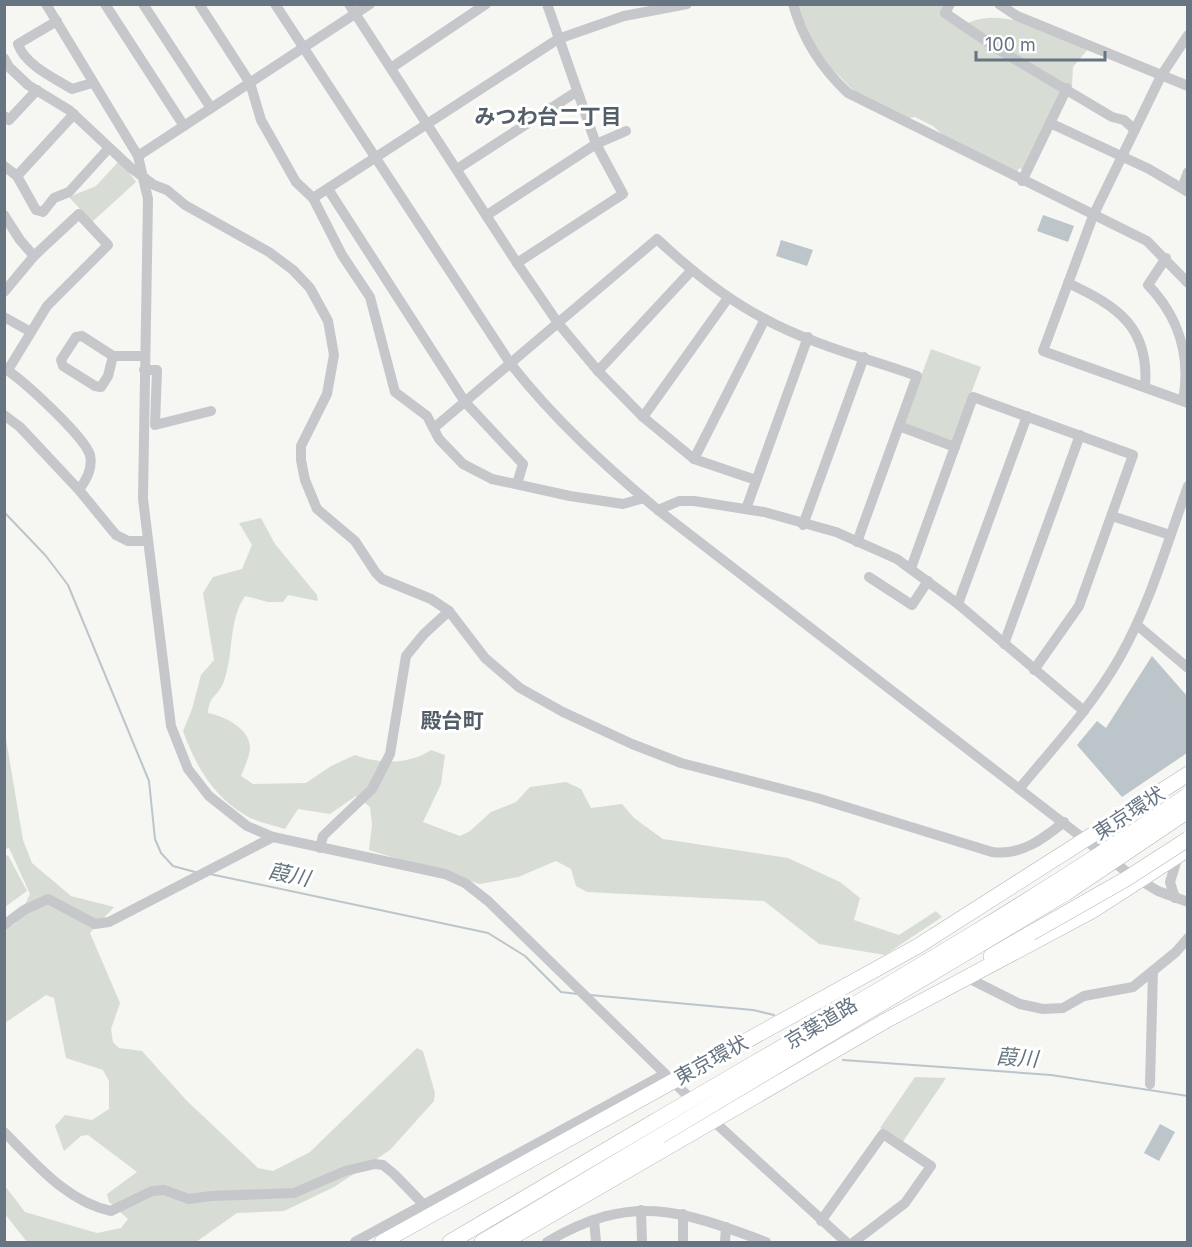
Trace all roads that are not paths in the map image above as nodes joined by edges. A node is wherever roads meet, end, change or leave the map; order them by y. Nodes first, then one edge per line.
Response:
1 (46, 4) edge
2 (105, 4) edge
3 (143, 4) edge
4 (199, 4) edge
5 (275, 4) edge
6 (370, 4) edge
7 (486, 4) edge
8 (547, 4) edge
9 (620, 4) edge
10 (687, 4) edge
11 (793, 4) edge
12 (950, 4) edge
13 (999, 4) edge
14 (352, 9) edge
15 (624, 16) junction
16 (57, 21) junction
17 (1188, 35) edge
18 (558, 39) junction
19 (303, 48) junction
20 (5, 60) edge
21 (391, 68) junction
22 (1161, 76) junction
23 (250, 82) junction
24 (92, 83) junction
25 (1188, 86) edge
26 (1067, 88) junction
27 (37, 90) junction
28 (576, 92) junction
29 (211, 108) junction
30 (74, 114) junction
31 (895, 118) junction
32 (6, 120) edge
33 (1050, 123) junction
34 (427, 124) junction
35 (184, 126) junction
36 (890, 130) dead end
37 (1135, 130) junction
38 (626, 131) dead end
39 (596, 144) junction
40 (110, 148) junction
41 (138, 156) junction
42 (1121, 156) junction
43 (375, 158) junction
44 (4, 166) edge
45 (457, 169) junction
46 (1188, 172) edge
47 (16, 176) junction
48 (145, 177) junction
49 (1022, 181) junction
50 (328, 189) junction
51 (1185, 190) edge
52 (313, 198) junction
53 (487, 215) junction
54 (1093, 216) junction
55 (6, 222) edge
56 (34, 256) junction
57 (1166, 258) junction
58 (517, 263) junction
59 (691, 271) junction
60 (1068, 283) junction
61 (1188, 283) edge
62 (4, 292) edge
63 (728, 298) junction
64 (4, 317) edge
65 (765, 319) junction
66 (558, 323) junction
67 (31, 332) junction
68 (808, 337) junction
69 (113, 356) junction
70 (144, 356) junction
71 (864, 357) junction
72 (510, 363) junction
73 (6, 369) edge
74 (144, 370) junction
75 (598, 370) junction
76 (1145, 387) junction
77 (465, 402) junction
78 (1185, 402) edge
79 (211, 411) dead end
80 (4, 415) edge
81 (1027, 416) junction
82 (643, 417) junction
83 (899, 426) junction
84 (435, 427) junction
85 (1080, 435) junction
86 (955, 447) junction
87 (694, 459) junction
88 (756, 480) junction
89 (517, 484) junction
90 (1188, 486) edge
91 (79, 490) junction
92 (644, 498) junction
93 (746, 509) junction
94 (658, 510) junction
95 (1112, 516) junction
96 (803, 525) junction
97 (1170, 535) junction
98 (146, 541) junction
99 (857, 542) junction
100 (911, 568) junction
101 (869, 577) dead end
102 (928, 581) junction
103 (958, 604) junction
104 (449, 611) junction
105 (1137, 625) junction
106 (1004, 644) junction
107 (1188, 668) edge
108 (1034, 670) junction
109 (1084, 711) junction
110 (1188, 774) edge
111 (1019, 789) junction
112 (1188, 795) edge
113 (1188, 811) edge
114 (1064, 822) junction
115 (273, 837) junction
116 (1188, 839) edge
117 (1086, 841) junction
118 (320, 848) junction
119 (1183, 853) edge
120 (1140, 880) junction
121 (1175, 898) junction
122 (1188, 902) edge
123 (4, 925) edge
124 (1188, 938) edge
125 (1153, 972) junction
126 (969, 978) junction
127 (887, 1020) junction
128 (668, 1077) junction
129 (1150, 1084) dead end
130 (712, 1120) junction
131 (656, 1129) junction
132 (4, 1132) edge
133 (425, 1206) junction
134 (641, 1210) junction
135 (683, 1214) junction
136 (594, 1220) junction
137 (821, 1221) junction
138 (726, 1227) junction
139 (455, 1239) edge
140 (355, 1242) edge
141 (382, 1242) edge
142 (444, 1242) edge
143 (482, 1242) edge
144 (504, 1242) edge
145 (550, 1242) edge
146 (596, 1242) edge
147 (642, 1242) edge
148 (683, 1242) edge
149 (725, 1242) edge
150 (766, 1242) edge
151 (846, 1242) edge
152 (854, 1242) edge

1 - 16 street
2 - 35 street
3 - 29 street
4 - 23 street
5 - 19 street
6 - 14 street
7 - 21 street
8 - 18 street
9 - 15 street
10 - 15 street
11 - 31 street
12 - 26 street
13 - 22 street
14 - 19 street
14 - 21 street
15 - 18 street
16 - 24 street
16 - 24 street
17 - 22 street
18 - 28 street
18 - 34 street
19 - 23 street
19 - 43 street
20 - 27 street
21 - 34 street
22 - 25 street
22 - 37 street
23 - 29 street
23 - 52 street
24 - 41 street
26 - 33 street
26 - 37 street
27 - 30 street
27 - 32 street
28 - 39 street
28 - 45 street
29 - 35 street
30 - 40 street
30 - 47 street
31 - 36 street
31 - 49 street
33 - 42 street
33 - 49 street
34 - 43 street
34 - 45 street
35 - 41 street
37 - 42 street
38 - 39 street
39 - 53 street
39 - 58 street
40 - 47 street
40 - 48 street
41 - 48 street
42 - 51 street
42 - 54 street
43 - 50 street
43 - 72 street
44 - 47 street
45 - 53 street
46 - 51 street
48 - 70 street
48 - 104 street
49 - 54 street
50 - 52 street
50 - 77 street
52 - 84 street
53 - 58 street
54 - 57 street
54 - 60 street
55 - 56 street
56 - 62 street
56 - 67 street
57 - 61 street
57 - 78 street
58 - 66 street
59 - 63 street
59 - 66 street
59 - 75 street
60 - 76 street
60 - 76 street
63 - 65 street
63 - 82 street
64 - 67 street
65 - 68 street
65 - 87 street
66 - 72 street
66 - 75 street
67 - 73 street
68 - 71 street
68 - 88 street
69 - 69 street
69 - 70 street
70 - 74 street
71 - 83 street
71 - 96 street
72 - 77 street
72 - 92 street
73 - 91 street
74 - 79 street
74 - 98 street
75 - 82 street
76 - 78 street
77 - 84 street
77 - 89 street
80 - 91 street
81 - 85 street
81 - 86 street
81 - 103 street
82 - 87 street
83 - 86 street
83 - 99 street
84 - 89 street
85 - 95 street
85 - 106 street
86 - 100 street
87 - 88 street
88 - 93 street
89 - 92 street
90 - 97 street
91 - 98 street
92 - 94 street
93 - 94 street
93 - 96 street
94 - 111 street
95 - 97 street
95 - 108 street
96 - 99 street
97 - 105 street
98 - 115 street
99 - 100 street
100 - 102 street
101 - 102 street
102 - 103 street
103 - 106 street
104 - 114 street
104 - 118 street
105 - 107 street
105 - 109 street
106 - 108 street
108 - 109 street
109 - 111 street
110 - 117 highway, 東京環状
111 - 114 street
112 - 131 highway, 京葉道路, bridge
113 - 131 highway, 京葉道路, bridge
114 - 117 street
115 - 118 street
115 - 123 street
116 - 127 highway, bridge
117 - 120 street
117 - 128 highway, 東京環状
118 - 128 street
119 - 120 highway
119 - 121 street
120 - 121 street
120 - 126 highway
121 - 122 street
124 - 125 street
125 - 126 street
125 - 129 street
126 - 127 highway
127 - 130 highway
128 - 130 street
128 - 133 street
128 - 141 highway, 東京環状
130 - 137 street
130 - 144 highway
131 - 139 highway, 京葉道路
131 - 143 highway, 京葉道路
132 - 133 street
133 - 140 street
134 - 135 street
134 - 136 street
134 - 147 street
135 - 138 street
135 - 148 street
136 - 145 street
136 - 146 street
137 - 151 street
137 - 152 street
138 - 149 street
138 - 150 street
139 - 142 highway, 京葉道路

